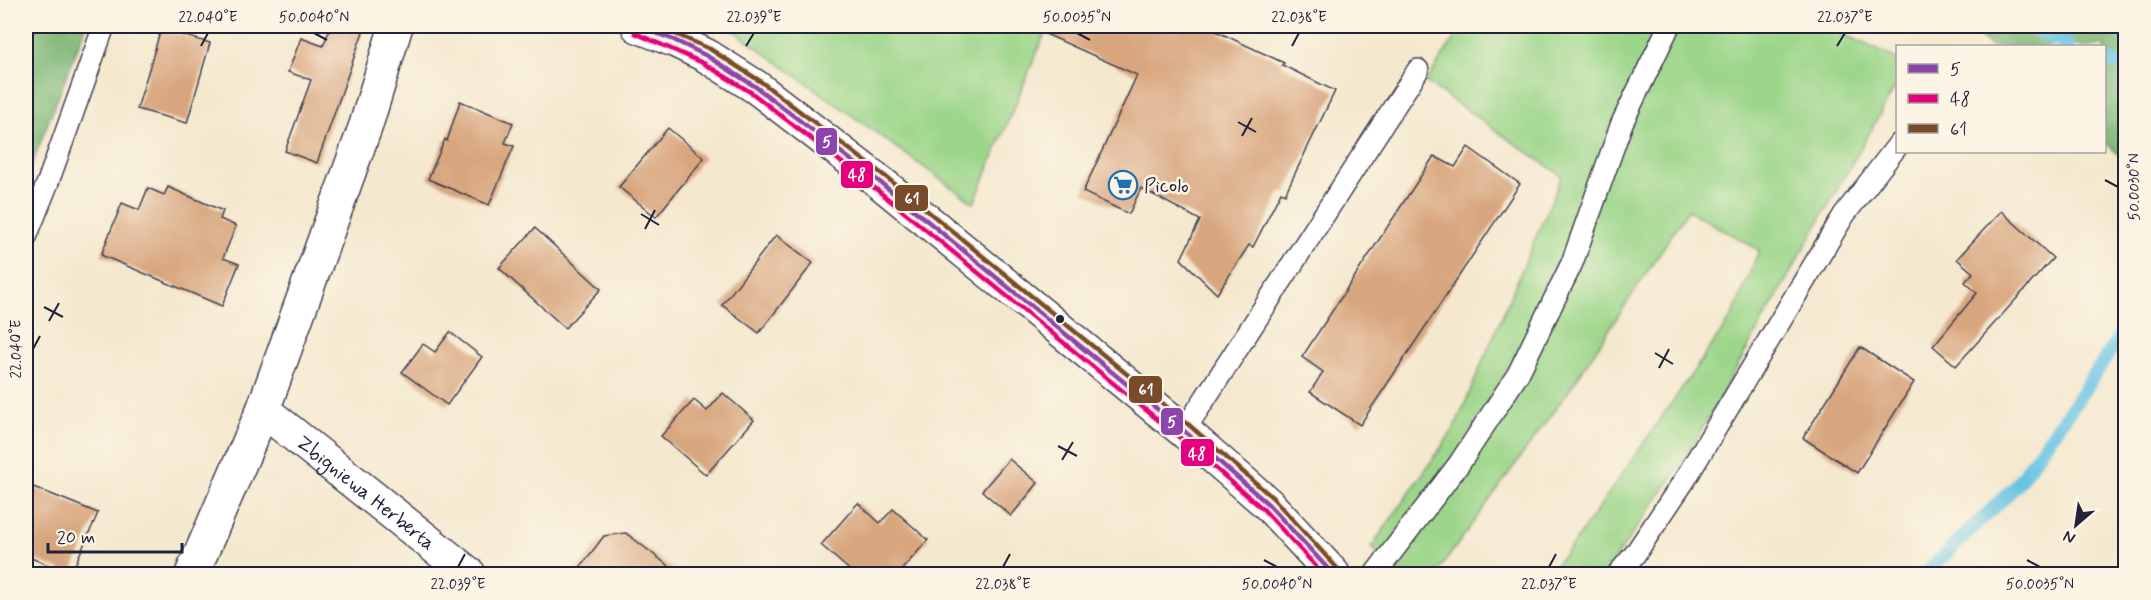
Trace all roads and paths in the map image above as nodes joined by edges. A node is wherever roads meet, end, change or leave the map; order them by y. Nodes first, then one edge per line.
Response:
1 (104, 26) edge
2 (396, 26) edge
3 (638, 26) edge
4 (1669, 26) edge
5 (1418, 70) dead end
6 (1896, 148) edge
7 (26, 237) edge
8 (263, 410) junction
9 (1184, 431) junction
10 (192, 574) edge
11 (469, 574) edge
12 (1333, 574) edge
13 (1375, 574) edge
14 (1618, 574) edge

1 - 7 lane
2 - 8 street
3 - 9 street
4 - 13 lane
5 - 9 lane
6 - 14 lane
8 - 10 street
8 - 11 street, Zbigniewa Herberta
9 - 12 street

